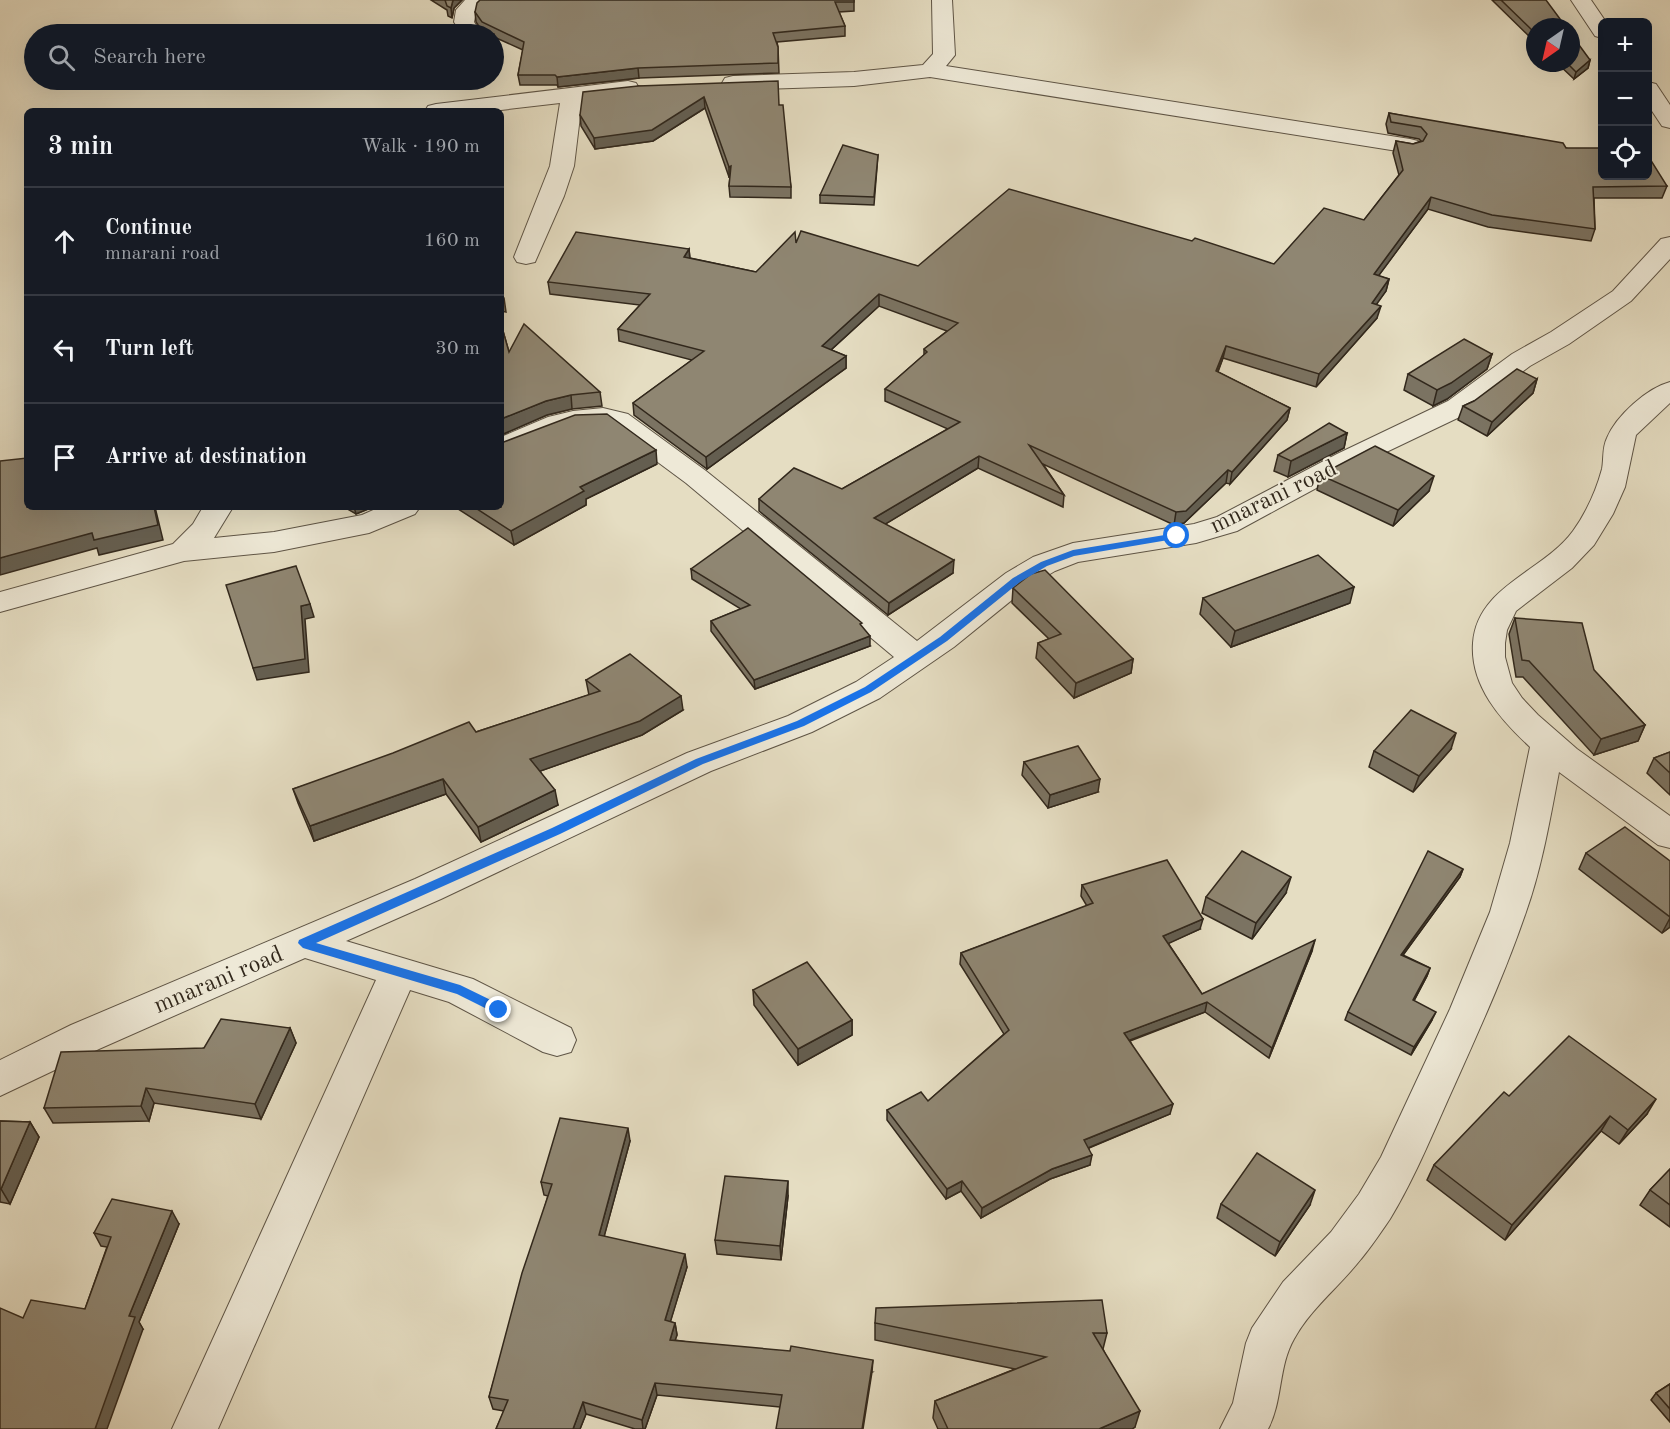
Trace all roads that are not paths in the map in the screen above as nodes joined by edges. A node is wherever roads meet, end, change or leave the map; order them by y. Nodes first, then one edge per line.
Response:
1 (478, 0) edge
2 (942, 0) edge
3 (1581, 0) edge
4 (465, 24) edge
5 (1598, 26) edge
6 (930, 69) junction
7 (710, 84) edge
8 (648, 86) edge
9 (461, 90) edge
10 (572, 94) junction
11 (1652, 96) edge
12 (426, 108) edge
13 (460, 108) edge
14 (1670, 121) edge
15 (1410, 146) edge
16 (1670, 244) edge
17 (526, 257) dead end
18 (1670, 390) edge
19 (504, 447) edge
20 (216, 510) edge
21 (398, 510) edge
22 (184, 551) junction
23 (0, 602) edge
24 (916, 658) junction
25 (1548, 743) junction
26 (1670, 835) edge
27 (303, 943) junction
28 (399, 972) junction
29 (557, 1040) dead end
30 (0, 1079) edge
31 (195, 1429) edge
32 (1243, 1429) edge

1 - 4 street
2 - 6 street
3 - 5 street
6 - 7 street
6 - 15 street
8 - 10 street
9 - 12 street
10 - 13 street
10 - 17 street
11 - 14 street
16 - 24 street, mnarani road
18 - 25 street
19 - 24 street
20 - 22 street
21 - 22 street
22 - 23 street
24 - 27 street, mnarani road
25 - 26 street
25 - 32 street
27 - 28 street
27 - 30 street, mnarani road
28 - 29 street
28 - 31 street

